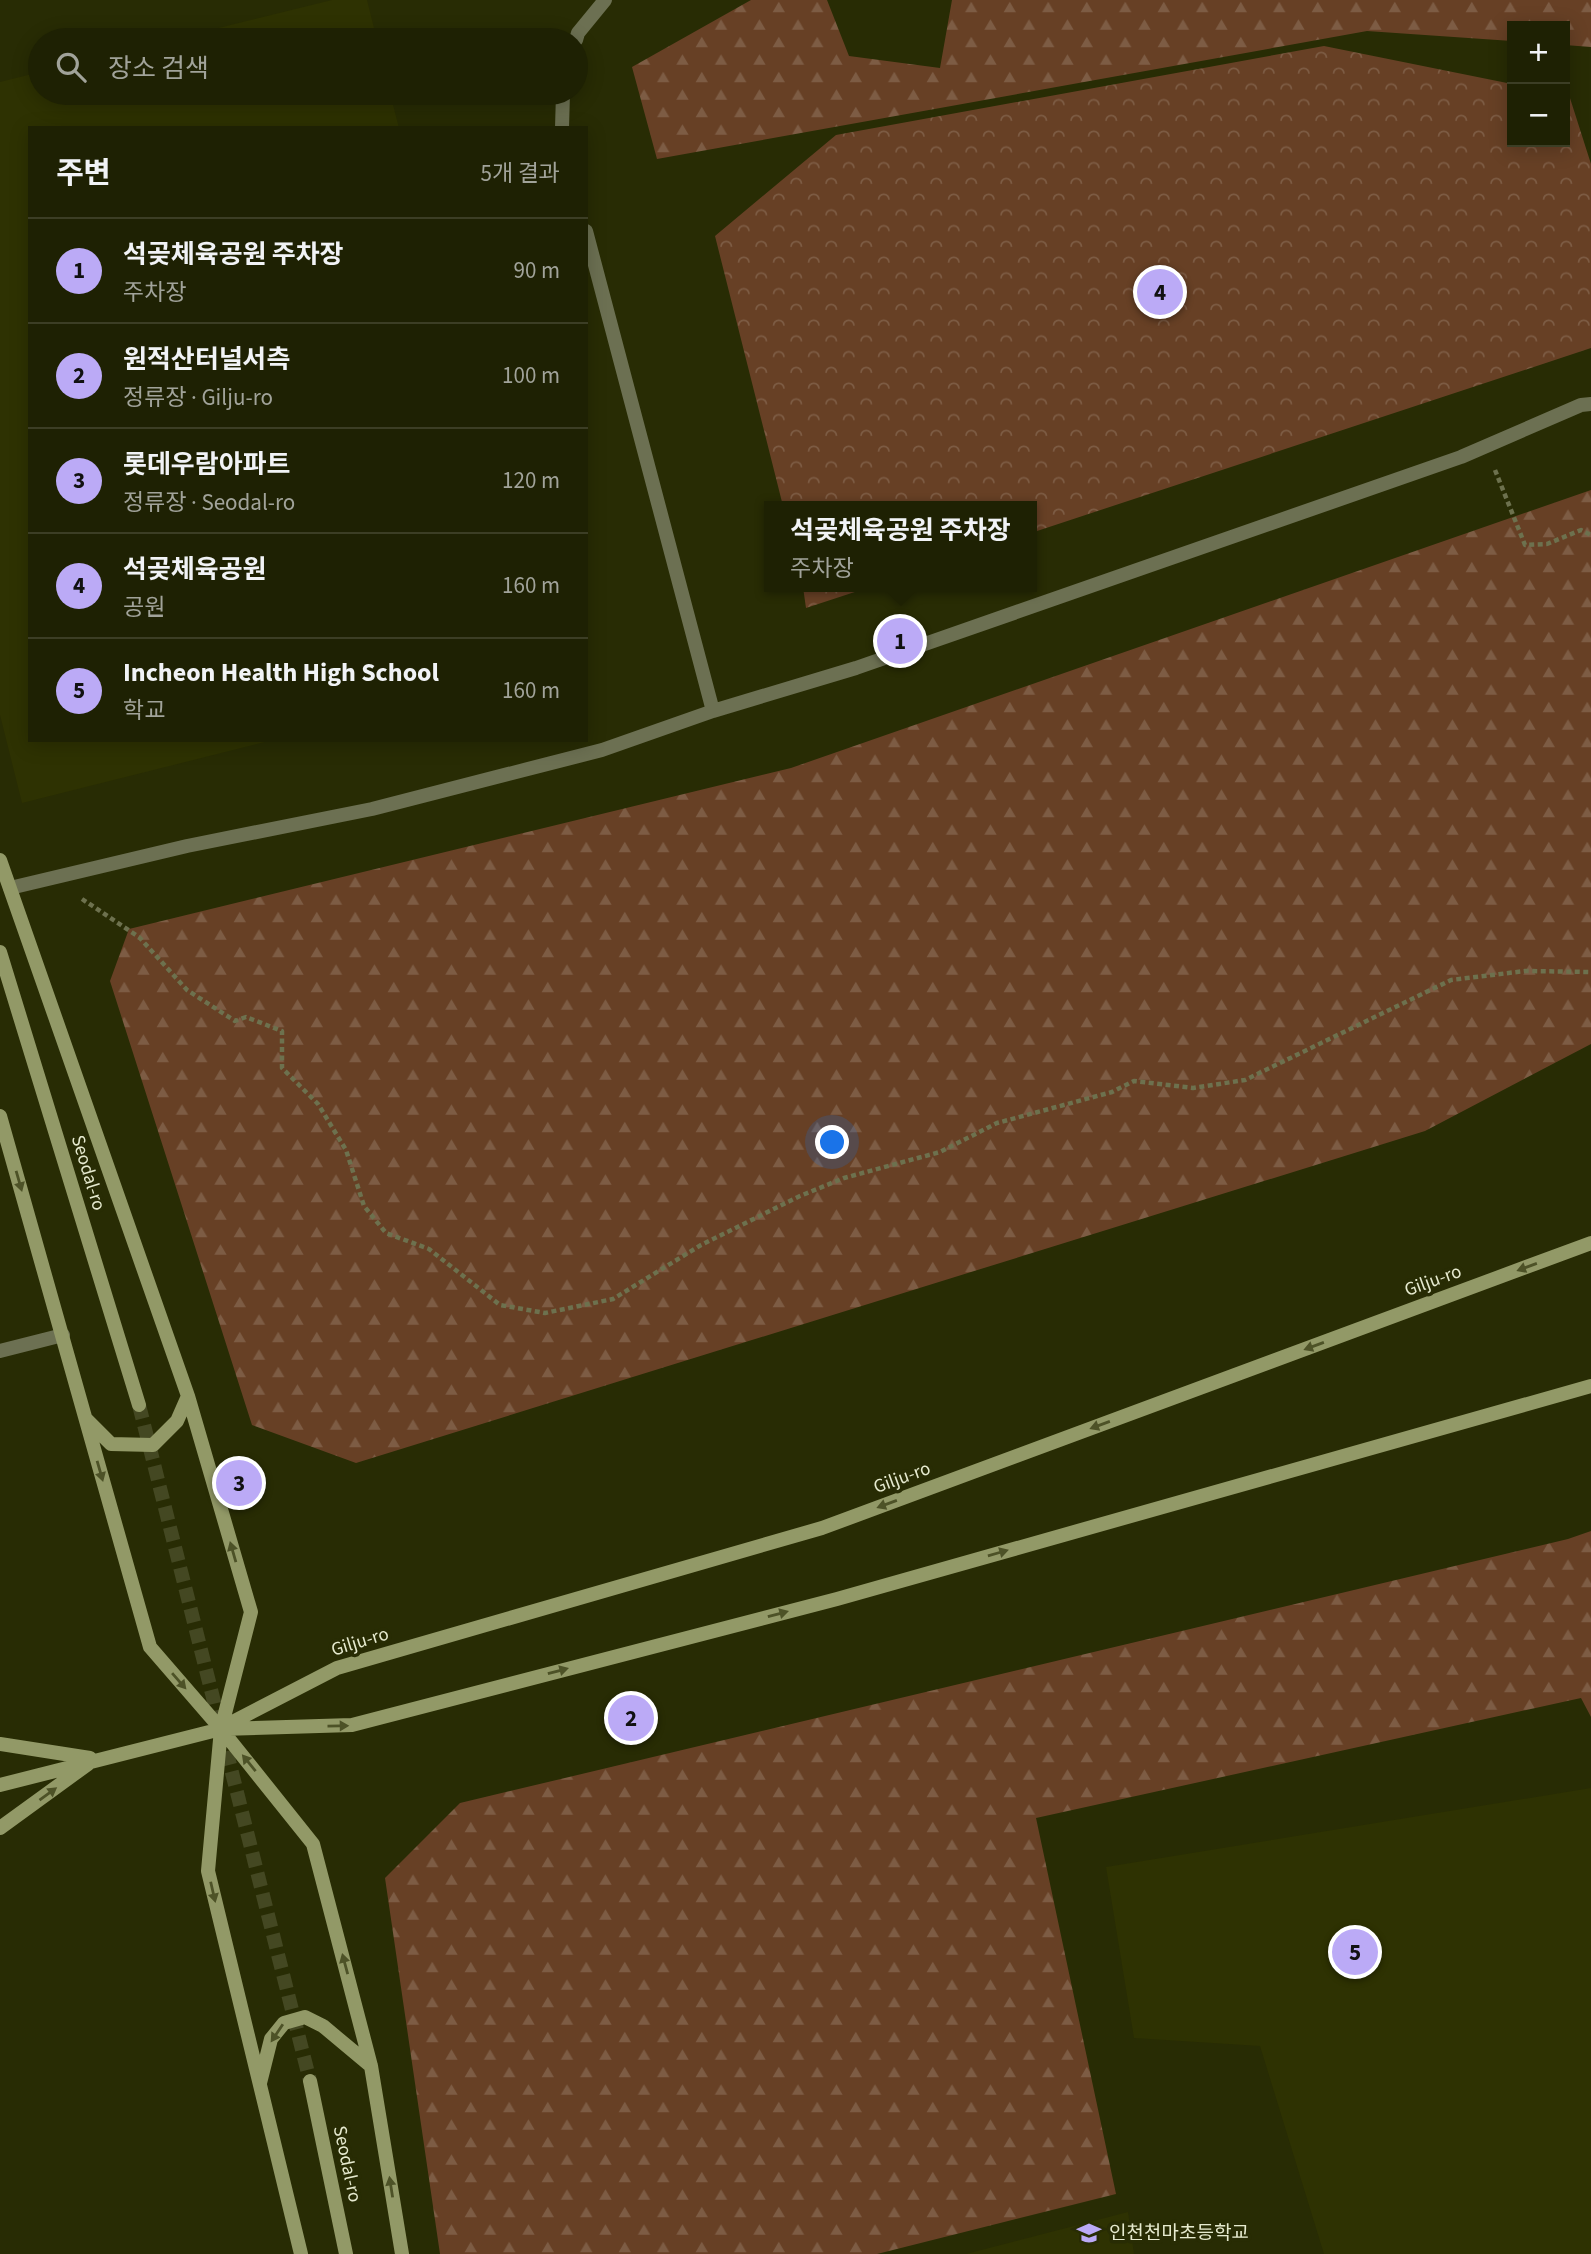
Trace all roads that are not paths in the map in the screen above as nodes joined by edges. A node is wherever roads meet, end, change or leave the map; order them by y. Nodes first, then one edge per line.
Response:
1 (605, 0) edge
2 (582, 28) edge
3 (563, 105) edge
4 (562, 126) edge
5 (588, 239) edge
6 (1591, 404) edge
7 (713, 710) junction
8 (0, 860) edge
9 (10, 888) junction
10 (0, 952) edge
11 (0, 1116) edge
12 (1591, 1243) edge
13 (63, 1335) junction
14 (0, 1351) edge
15 (1591, 1386) edge
16 (188, 1396) junction
17 (139, 1405) tunnel mouth
18 (85, 1419) junction
19 (220, 1729) junction
20 (0, 1744) edge
21 (95, 1759) junction
22 (0, 1785) edge
23 (0, 1828) edge
24 (371, 2066) junction
25 (310, 2081) tunnel mouth
26 (259, 2085) junction
27 (301, 2254) edge
28 (346, 2254) edge
29 (402, 2254) edge

1 - 2 lane
3 - 4 lane
5 - 7 lane
6 - 7 lane
7 - 9 lane
8 - 9 street
9 - 16 street
10 - 17 street, Seodal-ro
11 -> 13 street
12 -> 19 street, Gilju-ro
13 - 14 lane
13 - 18 street
19 -> 15 street, Gilju-ro
16 - 18 street
19 -> 16 street
18 -> 19 street
19 - 21 street, Gilju-ro
24 -> 19 street
19 -> 26 street
20 - 21 street, Gilju-ro
21 - 22 street, Gilju-ro
23 -> 21 street, Gilju-ro
24 -> 26 street
29 -> 24 street
25 - 28 street, Seodal-ro
26 - 27 street

